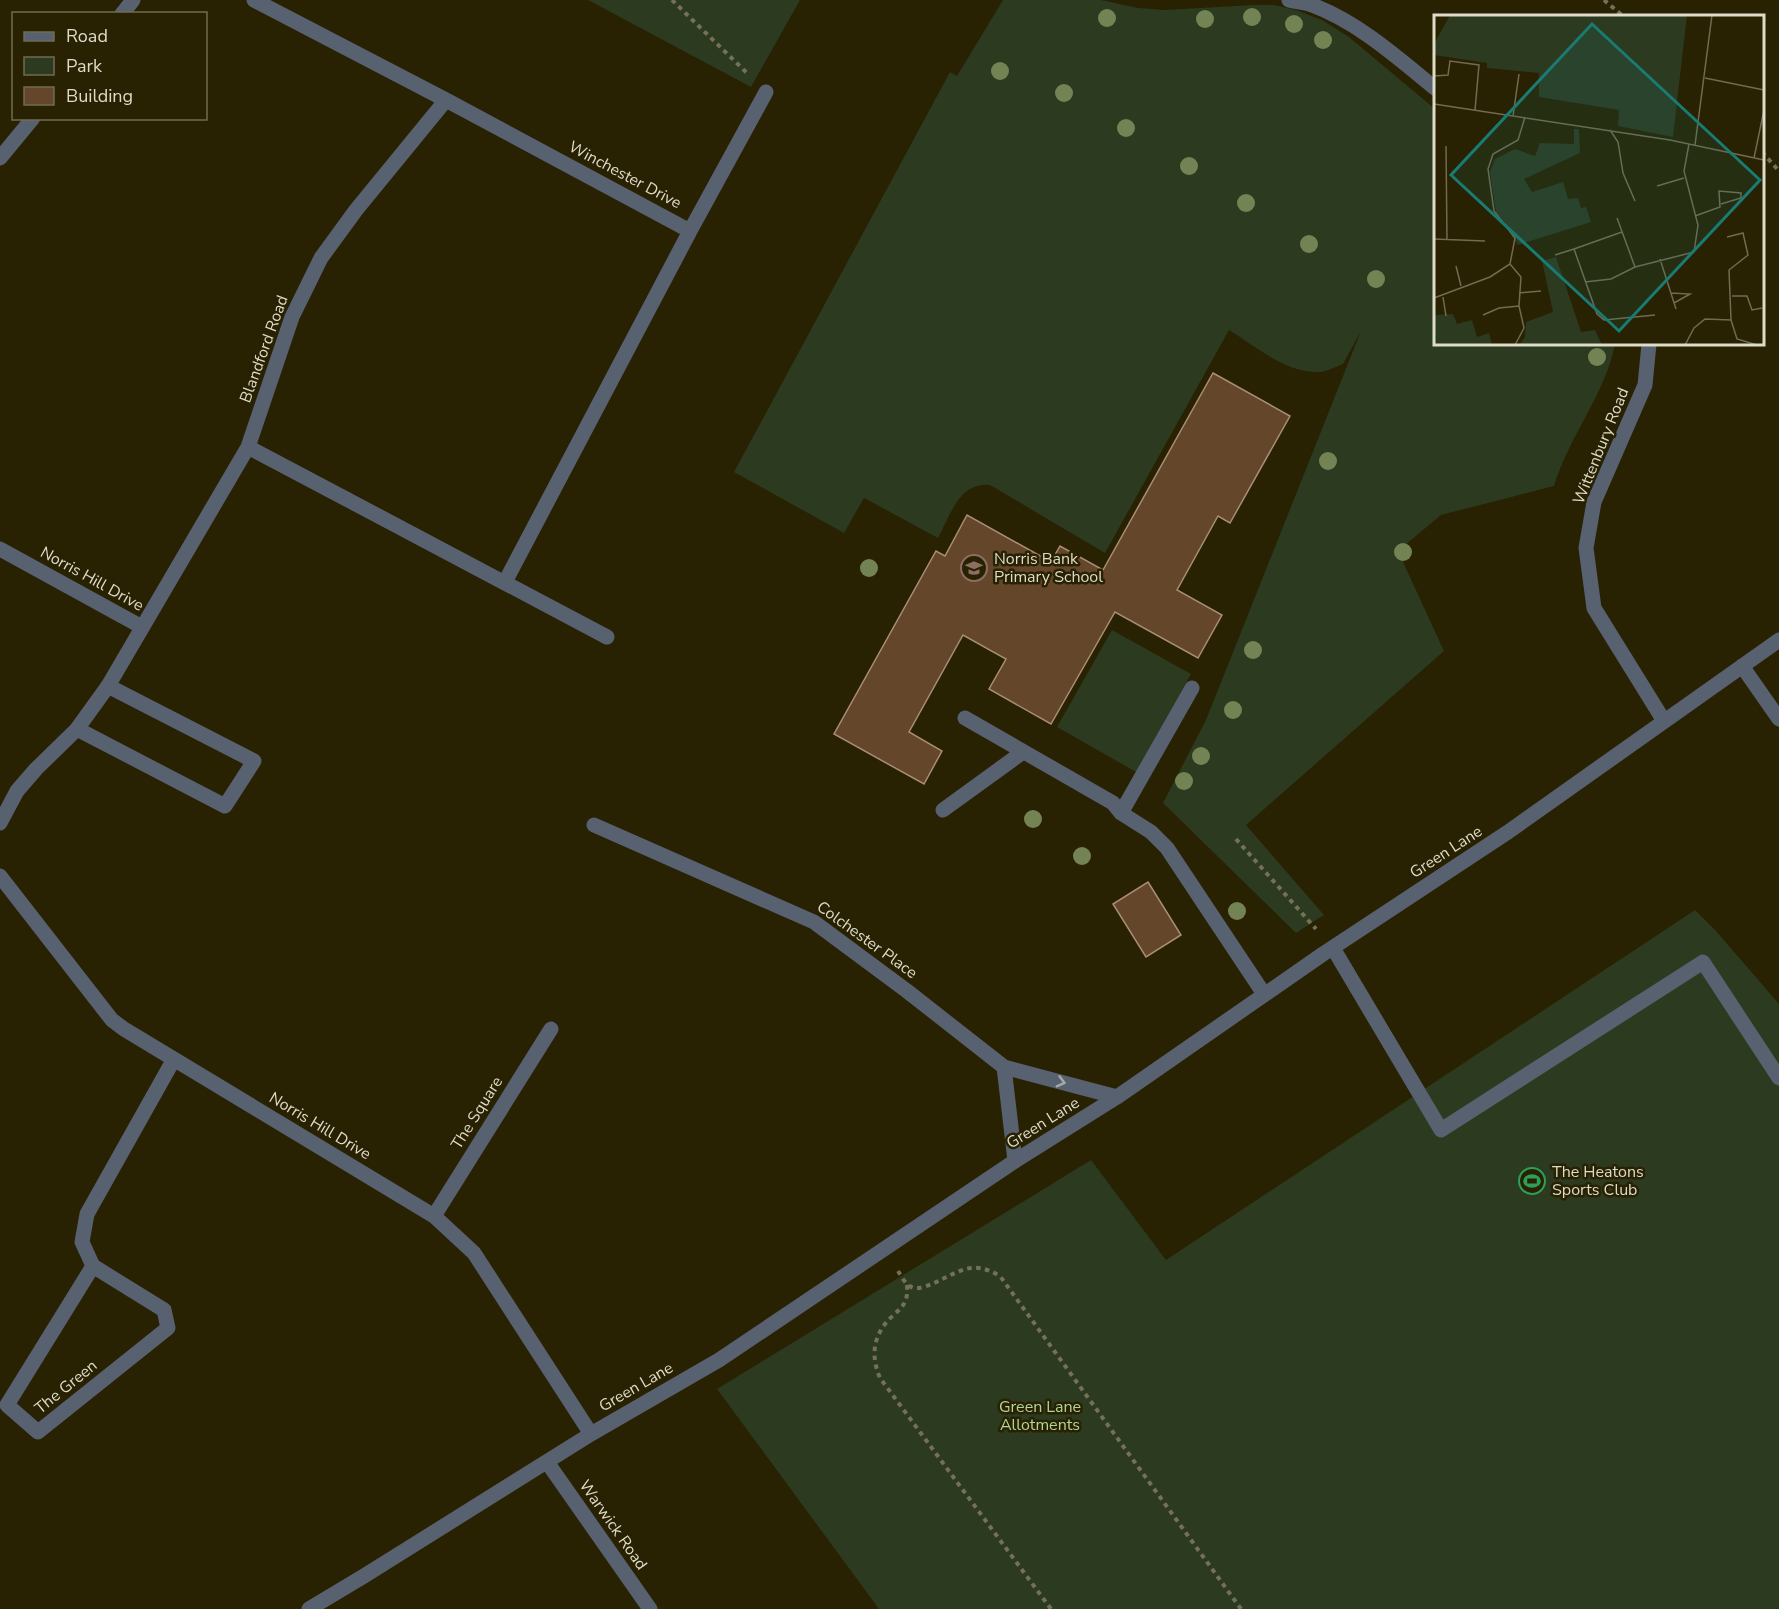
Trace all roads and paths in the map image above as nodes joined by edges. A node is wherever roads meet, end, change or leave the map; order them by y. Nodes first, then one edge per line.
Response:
1 (133, 0) edge
2 (254, 0) edge
3 (672, 0) edge
4 (1289, 0) edge
5 (1604, 0) edge
6 (124, 12) edge
7 (1622, 15) edge
8 (1434, 86) edge
9 (766, 92) joint
10 (446, 100) junction
11 (31, 120) edge
12 (1764, 154) edge
13 (0, 158) edge
14 (1779, 171) edge
15 (690, 231) junction
16 (1649, 345) edge
17 (248, 447) junction
18 (0, 549) edge
19 (506, 582) junction
20 (142, 627) junction
21 (607, 637) dead end
22 (1779, 640) edge
23 (1742, 666) junction
24 (108, 686) junction
25 (1192, 688) dead end
26 (965, 718) dead end
27 (1779, 719) edge
28 (1664, 722) junction
29 (76, 729) junction
30 (1023, 752) junction
31 (943, 810) dead end
32 (1121, 813) junction
33 (0, 823) edge
34 (594, 825) dead end
35 (1236, 839) dead end
36 (0, 876) edge
37 (1333, 948) junction
38 (1264, 994) junction
39 (551, 1029) dead end
40 (174, 1059) junction
41 (1004, 1067) junction
42 (1779, 1078) edge
43 (1117, 1097) junction
44 (1015, 1161) junction
45 (434, 1216) junction
46 (884, 1250) junction
47 (93, 1266) junction
48 (907, 1285) junction
49 (591, 1434) junction
50 (547, 1462) junction
51 (309, 1609) edge
52 (650, 1609) edge
53 (1051, 1609) edge
54 (1241, 1609) edge

1 - 6 street
2 - 10 street, Winchester Drive
3 - 9 path
4 - 8 street
5 - 7 path
9 - 15 street
10 - 15 street, Winchester Drive
10 - 17 street, Blandford Road
11 - 13 street
12 - 14 path
15 - 19 street, Winchester Drive
16 - 28 street, Wittenbury Road
17 - 19 street
17 - 20 street, Blandford Road
18 - 20 street, Norris Hill Drive
19 - 21 street
20 - 24 street, Norris Hill Drive
22 - 23 street, Green Lane
23 - 27 street
23 - 28 street, Green Lane
24 - 29 street, Norris Hill Drive
24 - 29 street
25 - 32 street
26 - 30 street
28 - 37 street, Green Lane
29 - 33 street, Norris Hill Drive
30 - 31 street
30 - 32 street
32 - 38 street
34 - 41 street, Colchester Place
35 - 37 path
36 - 40 street, Norris Hill Drive
37 - 38 street, Green Lane
37 - 42 street
38 - 43 street, Green Lane
39 - 45 street, The Square
40 - 45 street, Norris Hill Drive
40 - 47 street
41 -> 43 street, Colchester Place
41 - 44 street
43 - 44 street, Green Lane
44 - 46 street, Green Lane
45 - 49 street, Norris Hill Drive
46 - 48 path
46 - 49 street, Green Lane
47 - 47 street, The Green
48 - 53 path
48 - 54 path
49 - 50 street, Green Lane
50 - 51 street, Green Lane
50 - 52 street, Warwick Road

